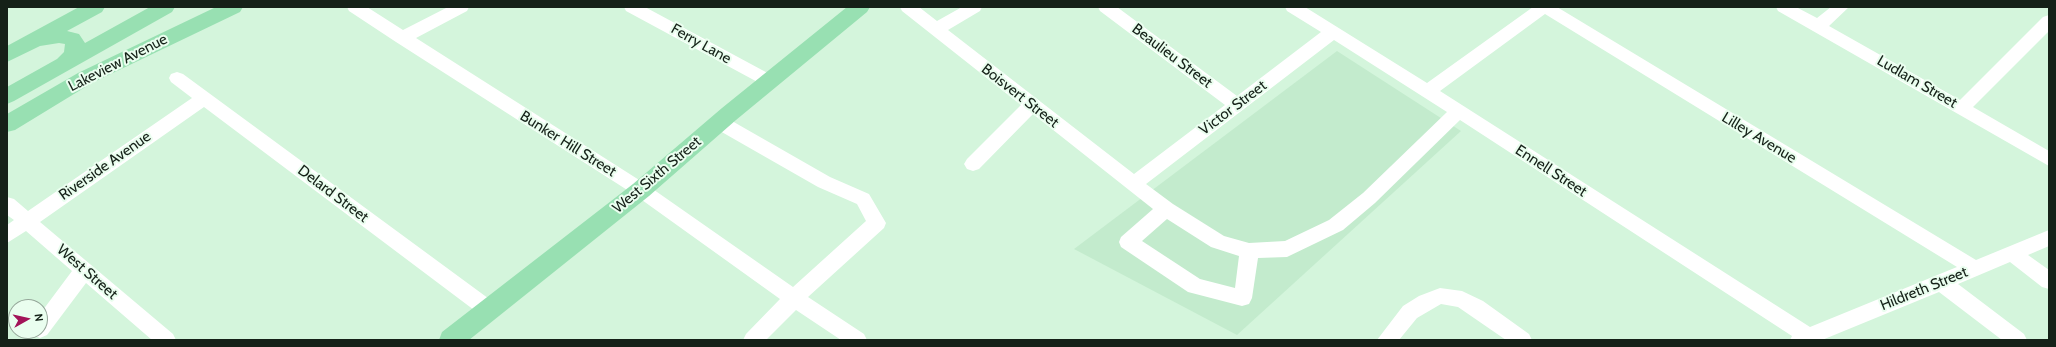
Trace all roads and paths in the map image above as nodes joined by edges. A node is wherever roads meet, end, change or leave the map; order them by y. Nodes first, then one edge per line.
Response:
1 (95, 7) edge
2 (164, 7) edge
3 (233, 7) edge
4 (355, 7) edge
5 (461, 7) edge
6 (632, 7) edge
7 (860, 7) edge
8 (908, 7) edge
9 (974, 7) edge
10 (1106, 7) edge
11 (1293, 7) edge
12 (1545, 7) edge
13 (1784, 7) edge
14 (1841, 7) edge
15 (2049, 21) edge
16 (1818, 26) junction
17 (936, 29) junction
18 (1333, 32) junction
19 (402, 38) junction
20 (31, 41) junction
21 (7, 54) edge
22 (64, 64) junction
23 (177, 78) dead end
24 (769, 81) junction
25 (1427, 91) junction
26 (7, 96) edge
27 (204, 98) junction
28 (1032, 105) junction
29 (1237, 105) junction
30 (1962, 108) junction
31 (1459, 111) junction
32 (719, 122) junction
33 (7, 124) edge
34 (2049, 159) edge
35 (973, 164) dead end
36 (1133, 184) junction
37 (641, 190) junction
38 (7, 204) edge
39 (1166, 209) junction
40 (27, 221) junction
41 (7, 235) edge
42 (2049, 238) edge
43 (1249, 250) junction
44 (2012, 253) junction
45 (1974, 268) junction
46 (84, 270) junction
47 (2049, 281) edge
48 (1941, 282) junction
49 (794, 298) junction
50 (488, 310) junction
51 (48, 318) edge
52 (1816, 337) edge
53 (166, 340) edge
54 (450, 340) edge
55 (753, 340) edge
56 (857, 340) edge
57 (1387, 340) edge
58 (1522, 340) edge
59 (2017, 340) edge

1 - 20 main road
2 - 22 main road
3 - 33 main road, Lakeview Avenue
4 - 19 street, Bunker Hill Street
5 - 19 street
6 - 24 street, Ferry Lane
7 - 24 main road, West Sixth Street
8 - 17 street, Boisvert Street
9 - 17 street
10 - 29 street, Beaulieu Street
11 - 18 street, Ennell Street
12 - 25 street
12 - 45 street, Lilley Avenue
13 - 16 street, Ludlam Street
14 - 16 street
15 - 30 street
16 - 30 street, Ludlam Street
17 - 28 street, Boisvert Street
18 - 25 street, Ennell Street
18 - 29 street, Victor Street
19 - 37 street, Bunker Hill Street
20 - 21 main road
20 - 22 main road
22 - 26 main road
23 - 27 street, Delard Street
24 - 32 main road, West Sixth Street
25 - 31 street, Ennell Street
27 - 40 street, Riverside Avenue
27 - 50 street, Delard Street
28 - 35 street
28 - 36 street, Boisvert Street
29 - 36 street, Victor Street
30 - 34 street, Ludlam Street
31 - 43 street, Boisvert Street
31 - 52 street, Ennell Street
32 - 37 main road, West Sixth Street
32 - 49 street
36 - 39 street, Boisvert Street
37 - 49 street, Bunker Hill Street
37 - 50 main road, West Sixth Street
38 - 40 street, West Street
39 - 43 street, Boisvert Street
39 - 43 street
40 - 41 street, Riverside Avenue
40 - 46 street, West Street
42 - 44 street, Hildreth Street
44 - 45 street, Hildreth Street
44 - 47 street
45 - 48 street, Hildreth Street
46 - 51 street
46 - 53 street, West Street
48 - 52 street, Hildreth Street
48 - 59 street
49 - 55 street
49 - 56 street, Bunker Hill Street
50 - 54 main road, West Sixth Street
57 - 58 street

